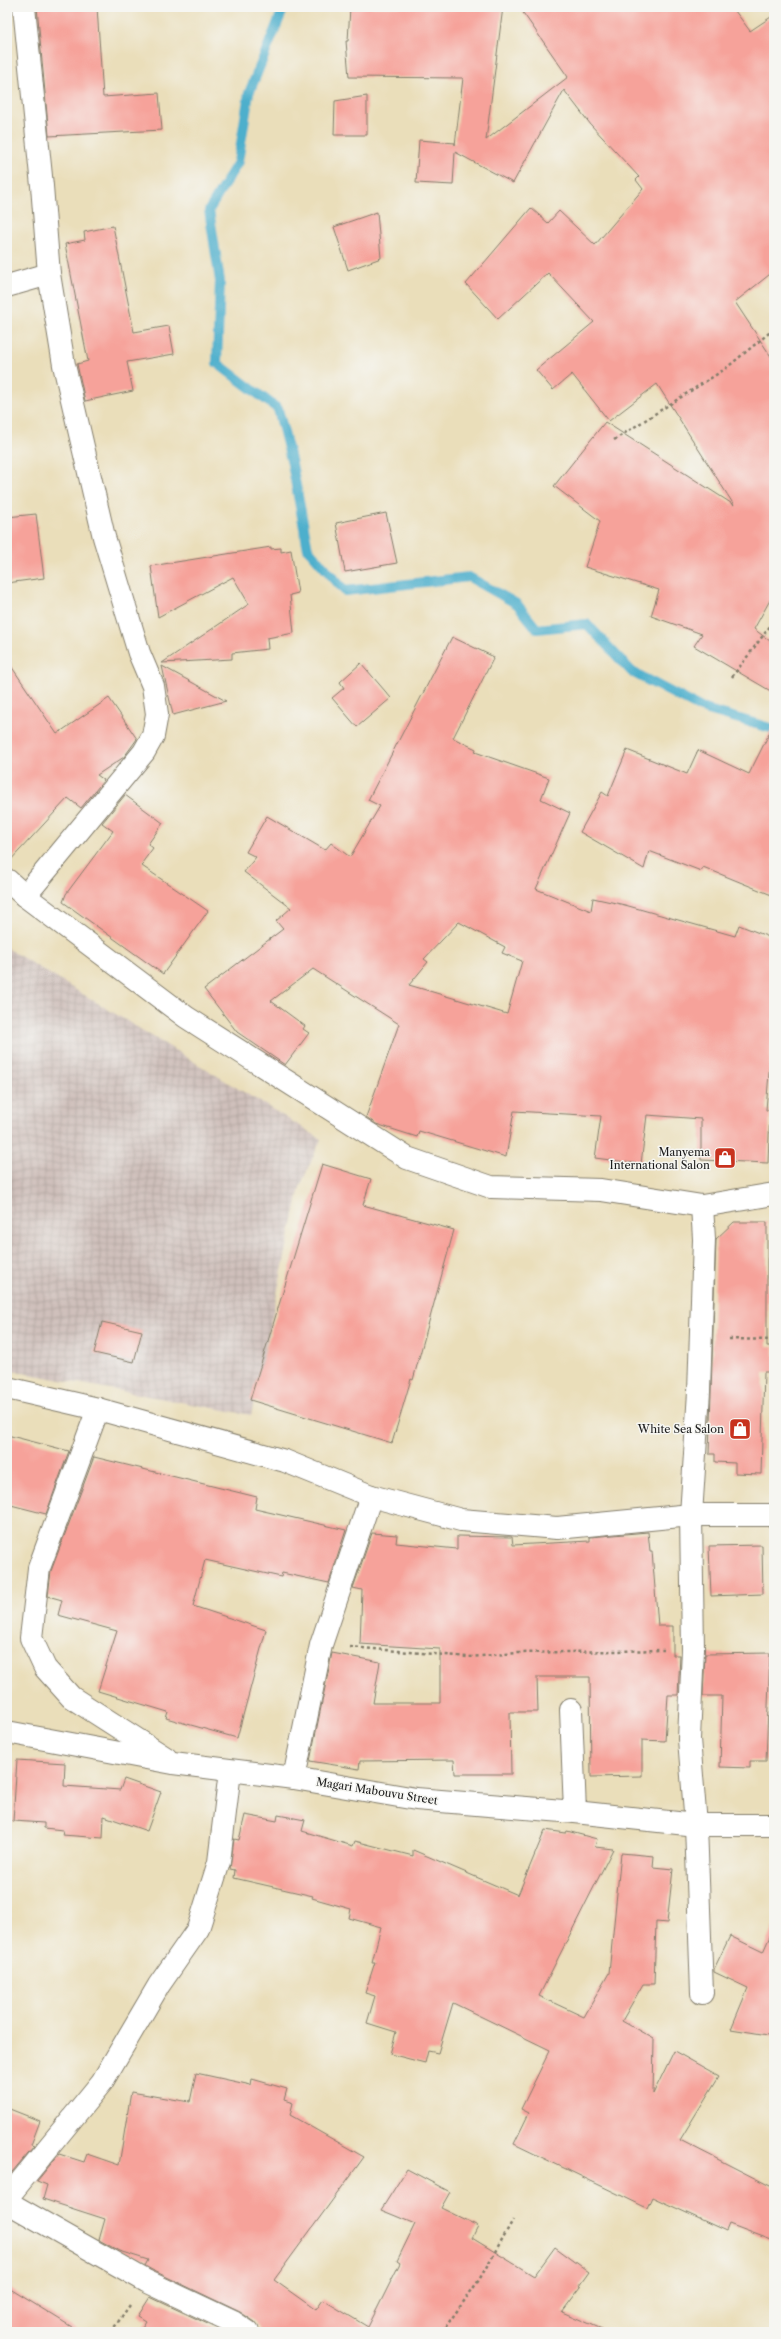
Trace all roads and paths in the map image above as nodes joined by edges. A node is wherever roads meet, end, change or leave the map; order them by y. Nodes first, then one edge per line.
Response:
1 (24, 7) edge
2 (48, 274) junction
3 (7, 286) edge
4 (774, 329) edge
5 (614, 440) dead end
6 (774, 621) edge
7 (732, 677) dead end
8 (7, 880) edge
9 (25, 896) junction
10 (774, 1194) edge
11 (702, 1206) junction
12 (700, 1338) junction
13 (774, 1340) edge
14 (7, 1388) edge
15 (98, 1409) junction
16 (371, 1496) junction
17 (691, 1515) junction
18 (774, 1515) edge
19 (321, 1644) junction
20 (693, 1649) junction
21 (571, 1710) dead end
22 (7, 1732) edge
23 (173, 1763) junction
24 (230, 1771) junction
25 (294, 1778) junction
26 (575, 1812) junction
27 (696, 1825) junction
28 (774, 1825) edge
29 (702, 1993) dead end
30 (7, 2198) edge
31 (7, 2202) edge
32 (513, 2220) dead end
33 (248, 2332) edge
34 (442, 2332) edge

1 - 2 street
2 - 3 street
2 - 9 street
4 - 5 path
6 - 7 path
8 - 9 street
9 - 11 street
10 - 11 street
11 - 12 street
12 - 13 path
12 - 17 street
14 - 15 street
15 - 16 street
15 - 23 street
16 - 17 street
16 - 19 street
17 - 18 street
17 - 20 street
19 - 20 path
19 - 25 street
20 - 27 street
21 - 26 street
22 - 23 street, Magari Mabouvu Street
23 - 24 street, Magari Mabouvu Street
24 - 25 street, Magari Mabouvu Street
24 - 30 street
25 - 26 street, Magari Mabouvu Street
26 - 27 street, Magari Mabouvu Street
27 - 28 street, Magari Mabouvu Street
27 - 29 street
31 - 33 street
32 - 34 path

